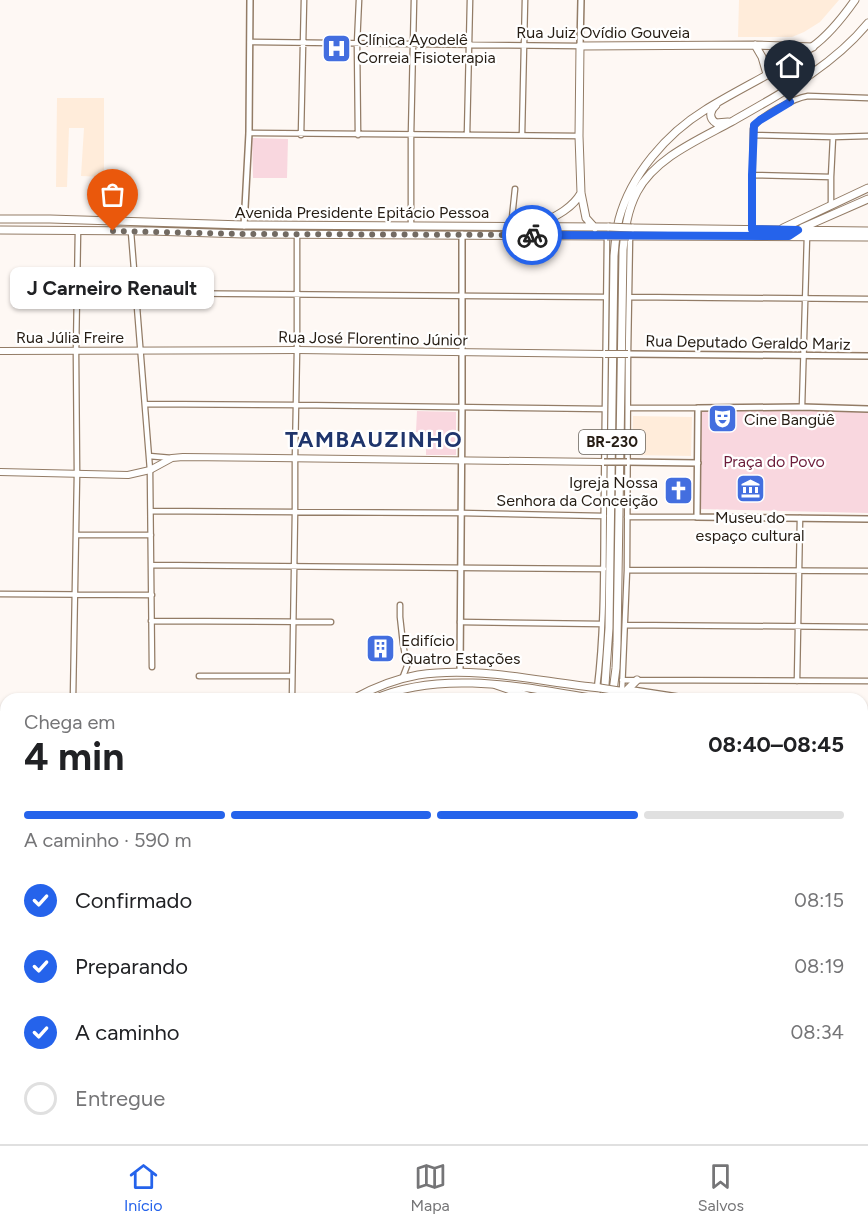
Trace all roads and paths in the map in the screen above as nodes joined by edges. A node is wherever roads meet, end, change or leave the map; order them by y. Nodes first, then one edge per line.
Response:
1 (250, 0) edge
2 (304, 0) edge
3 (359, 0) edge
4 (414, 0) edge
5 (470, 0) edge
6 (525, 0) edge
7 (581, 0) edge
8 (855, 0) edge
9 (868, 23) edge
10 (250, 42) junction
11 (303, 43) junction
12 (357, 44) junction
13 (470, 44) junction
14 (414, 45) junction
15 (755, 45) junction
16 (524, 46) junction
17 (580, 46) junction
18 (813, 47) junction
19 (767, 74) junction
20 (728, 96) junction
21 (868, 98) edge
22 (735, 119) junction
23 (249, 133) junction
24 (301, 135) junction
25 (358, 135) junction
26 (411, 135) junction
27 (467, 135) junction
28 (522, 135) junction
29 (753, 135) junction
30 (579, 136) junction
31 (868, 136) edge
32 (832, 137) junction
33 (752, 175) junction
34 (831, 177) junction
35 (868, 188) edge
36 (515, 189) dead end
37 (581, 193) junction
38 (868, 199) edge
39 (831, 205) junction
40 (0, 219) edge
41 (244, 225) junction
42 (411, 226) junction
43 (511, 227) junction
44 (536, 227) junction
45 (595, 228) junction
46 (752, 229) junction
47 (0, 230) edge
48 (78, 230) junction
49 (461, 230) junction
50 (781, 230) junction
51 (798, 230) junction
52 (868, 231) edge
53 (131, 232) junction
54 (297, 233) junction
55 (630, 233) junction
56 (244, 234) junction
57 (607, 236) junction
58 (789, 236) junction
59 (807, 236) junction
60 (868, 237) edge
61 (136, 293) junction
62 (296, 294) junction
63 (462, 297) junction
64 (606, 297) junction
65 (630, 297) junction
66 (806, 298) junction
67 (868, 299) edge
68 (140, 350) junction
69 (297, 350) junction
70 (0, 351) edge
71 (76, 352) junction
72 (462, 353) junction
73 (605, 354) junction
74 (628, 354) junction
75 (804, 356) junction
76 (868, 356) edge
77 (145, 404) junction
78 (297, 405) junction
79 (462, 407) junction
80 (802, 407) junction
81 (628, 408) junction
82 (698, 408) junction
83 (604, 409) junction
84 (868, 409) edge
85 (68, 415) dead end
86 (76, 415) junction
87 (149, 456) junction
88 (172, 458) junction
89 (295, 458) junction
90 (462, 460) junction
91 (604, 462) junction
92 (627, 462) junction
93 (698, 463) junction
94 (150, 470) junction
95 (0, 472) edge
96 (77, 474) junction
97 (152, 511) junction
98 (295, 512) junction
99 (461, 513) junction
100 (604, 516) junction
101 (627, 517) junction
102 (697, 517) junction
103 (800, 518) junction
104 (868, 519) edge
105 (76, 535) junction
106 (151, 535) junction
107 (152, 566) junction
108 (294, 566) junction
109 (460, 567) junction
110 (604, 569) junction
111 (627, 570) junction
112 (868, 571) edge
113 (798, 572) junction
114 (0, 594) edge
115 (75, 595) junction
116 (152, 595) junction
117 (400, 604) dead end
118 (151, 621) junction
119 (294, 621) junction
120 (332, 622) dead end
121 (460, 622) junction
122 (602, 624) junction
123 (626, 625) junction
124 (798, 626) junction
125 (868, 627) edge
126 (407, 666) junction
127 (152, 667) dead end
128 (460, 672) junction
129 (417, 675) junction
130 (199, 676) dead end
131 (292, 676) junction
132 (402, 679) junction
133 (622, 680) junction
134 (637, 680) junction
135 (797, 681) junction
136 (868, 681) edge
137 (496, 685) junction
138 (598, 688) junction
139 (623, 691) junction
140 (74, 693) edge
141 (292, 693) edge
142 (366, 693) edge
143 (391, 693) edge
144 (519, 693) edge
145 (554, 693) edge
146 (604, 693) edge
147 (613, 693) edge
148 (635, 693) edge
149 (641, 693) edge

1 - 10 street
2 - 11 street
3 - 12 street
4 - 14 street
5 - 13 street
6 - 16 street
7 - 17 street
8 - 18 main road, BR-230
9 - 22 main road, BR-230
10 - 11 street, Rua Juiz Ovídio Gouveia
10 - 23 street
11 - 12 street, Rua Juiz Ovídio Gouveia
11 - 24 street
12 - 14 street, Rua Juiz Ovídio Gouveia
12 - 25 street
13 - 14 street, Rua Juiz Ovídio Gouveia
13 - 16 street, Rua Juiz Ovídio Gouveia
13 - 27 street
14 - 26 street
15 - 17 main road, Rua Juiz Ovídio Gouveia
15 - 18 main road, Rua Juiz Ovídio Gouveia
15 - 19 main road
16 - 17 street, Rua Juiz Ovídio Gouveia
16 - 28 street
17 - 30 main road
18 - 19 main road, BR-230
19 - 20 main road, BR-230
20 - 22 main road
20 - 146 main road, BR-230
21 - 29 street
22 - 147 main road, BR-230
23 - 24 street
23 - 41 street
24 - 25 street
25 - 26 street
26 - 27 street
26 - 42 street
27 - 28 street
28 - 30 street
29 - 32 street
29 - 33 street
30 - 37 main road
31 - 32 street
32 - 34 street
33 - 34 street
33 - 46 street
34 - 39 street
35 - 39 main road
36 - 43 street
37 - 44 main road
37 - 45 main road
38 - 51 main road
39 - 50 main road
40 - 41 main road, Avenida Presidente Epitácio Pessoa
41 - 42 main road, Avenida Presidente Epitácio Pessoa
41 - 56 street
42 - 49 main road, Avenida Presidente Epitácio Pessoa
43 - 44 main road, Avenida Presidente Epitácio Pessoa
43 - 49 main road, Avenida Presidente Epitácio Pessoa
44 - 45 main road, Avenida Presidente Epitácio Pessoa
45 - 55 main road, Avenida Presidente Epitácio Pessoa, bridge
46 - 50 main road, Avenida Presidente Epitácio Pessoa
46 - 55 main road, Avenida Presidente Epitácio Pessoa
47 - 48 main road, Avenida Presidente Epitácio Pessoa
48 - 53 main road, Avenida Presidente Epitácio Pessoa
48 - 71 street
49 - 54 main road, Avenida Presidente Epitácio Pessoa
49 - 57 main road, Avenida Presidente Epitácio Pessoa
49 - 63 street
50 - 51 main road, Avenida Presidente Epitácio Pessoa
51 - 52 main road, Avenida Presidente Epitácio Pessoa
51 - 58 main road
53 - 56 main road, Avenida Presidente Epitácio Pessoa
53 - 61 street
54 - 56 main road, Avenida Presidente Epitácio Pessoa
54 - 62 street
55 - 57 main road, Avenida Presidente Epitácio Pessoa, bridge
55 - 58 main road, Avenida Presidente Epitácio Pessoa
55 - 65 street
57 - 64 street
58 - 59 main road, Avenida Presidente Epitácio Pessoa
59 - 60 main road, Avenida Presidente Epitácio Pessoa
59 - 66 street
61 - 62 street
61 - 68 street
62 - 63 street
62 - 69 street
63 - 64 street
63 - 72 street
64 - 73 street
65 - 66 street
65 - 74 street
66 - 67 street
66 - 75 street
68 - 69 main road, Rua José Florentino Júnior
68 - 71 main road, Rua Júlia Freire
68 - 77 street
69 - 72 main road, Rua José Florentino Júnior
69 - 78 street
70 - 71 main road, Rua Júlia Freire
71 - 86 street
72 - 73 main road, Rua José Florentino Júnior
72 - 79 street
73 - 74 main road, Rua José Florentino Júnior, bridge
73 - 83 street
74 - 75 street, Rua Deputado Geraldo Mariz
74 - 81 street
75 - 76 street, Rua Deputado Geraldo Mariz
75 - 80 street
77 - 78 street
77 - 87 street
78 - 79 street
78 - 89 street
79 - 83 street
79 - 90 street
80 - 82 street
80 - 84 street
81 - 82 street
81 - 92 street
82 - 93 street
83 - 91 street
85 - 86 street
86 - 96 street
87 - 88 street
87 - 94 street
88 - 89 main road
88 - 94 main road
89 - 90 main road
89 - 98 street
90 - 91 main road
90 - 99 street
91 - 92 street, bridge
91 - 100 street
92 - 93 street
92 - 101 street
93 - 102 street
94 - 96 main road
94 - 97 street
95 - 96 main road
96 - 105 street
97 - 98 street
97 - 106 street
98 - 99 street
98 - 108 street
99 - 100 street
99 - 109 street
100 - 110 street
101 - 102 street
101 - 111 street
102 - 103 street
103 - 104 street
103 - 113 street
105 - 106 street
105 - 115 street
106 - 107 street
107 - 108 street
107 - 116 street
108 - 109 street
108 - 119 street
109 - 110 street
109 - 121 street
110 - 122 street
111 - 113 street
111 - 123 street
112 - 113 street
113 - 124 street
114 - 115 street
115 - 116 street
115 - 140 street
116 - 118 street
117 - 126 street
118 - 119 street
118 - 127 street
119 - 120 street
119 - 131 street
121 - 122 street
121 - 128 street
122 - 138 street
123 - 124 street
123 - 133 street
124 - 125 street
124 - 135 street
126 - 129 street
126 - 132 street
128 - 129 main road
128 - 138 main road
129 - 132 main road
130 - 131 street
131 - 141 street
132 - 142 main road
133 - 134 street
133 - 139 street
134 - 135 street
134 - 139 main road
135 - 136 street
137 - 143 main road
137 - 144 main road
137 - 145 main road
138 - 139 main road, bridge
139 - 148 main road
139 - 149 street

